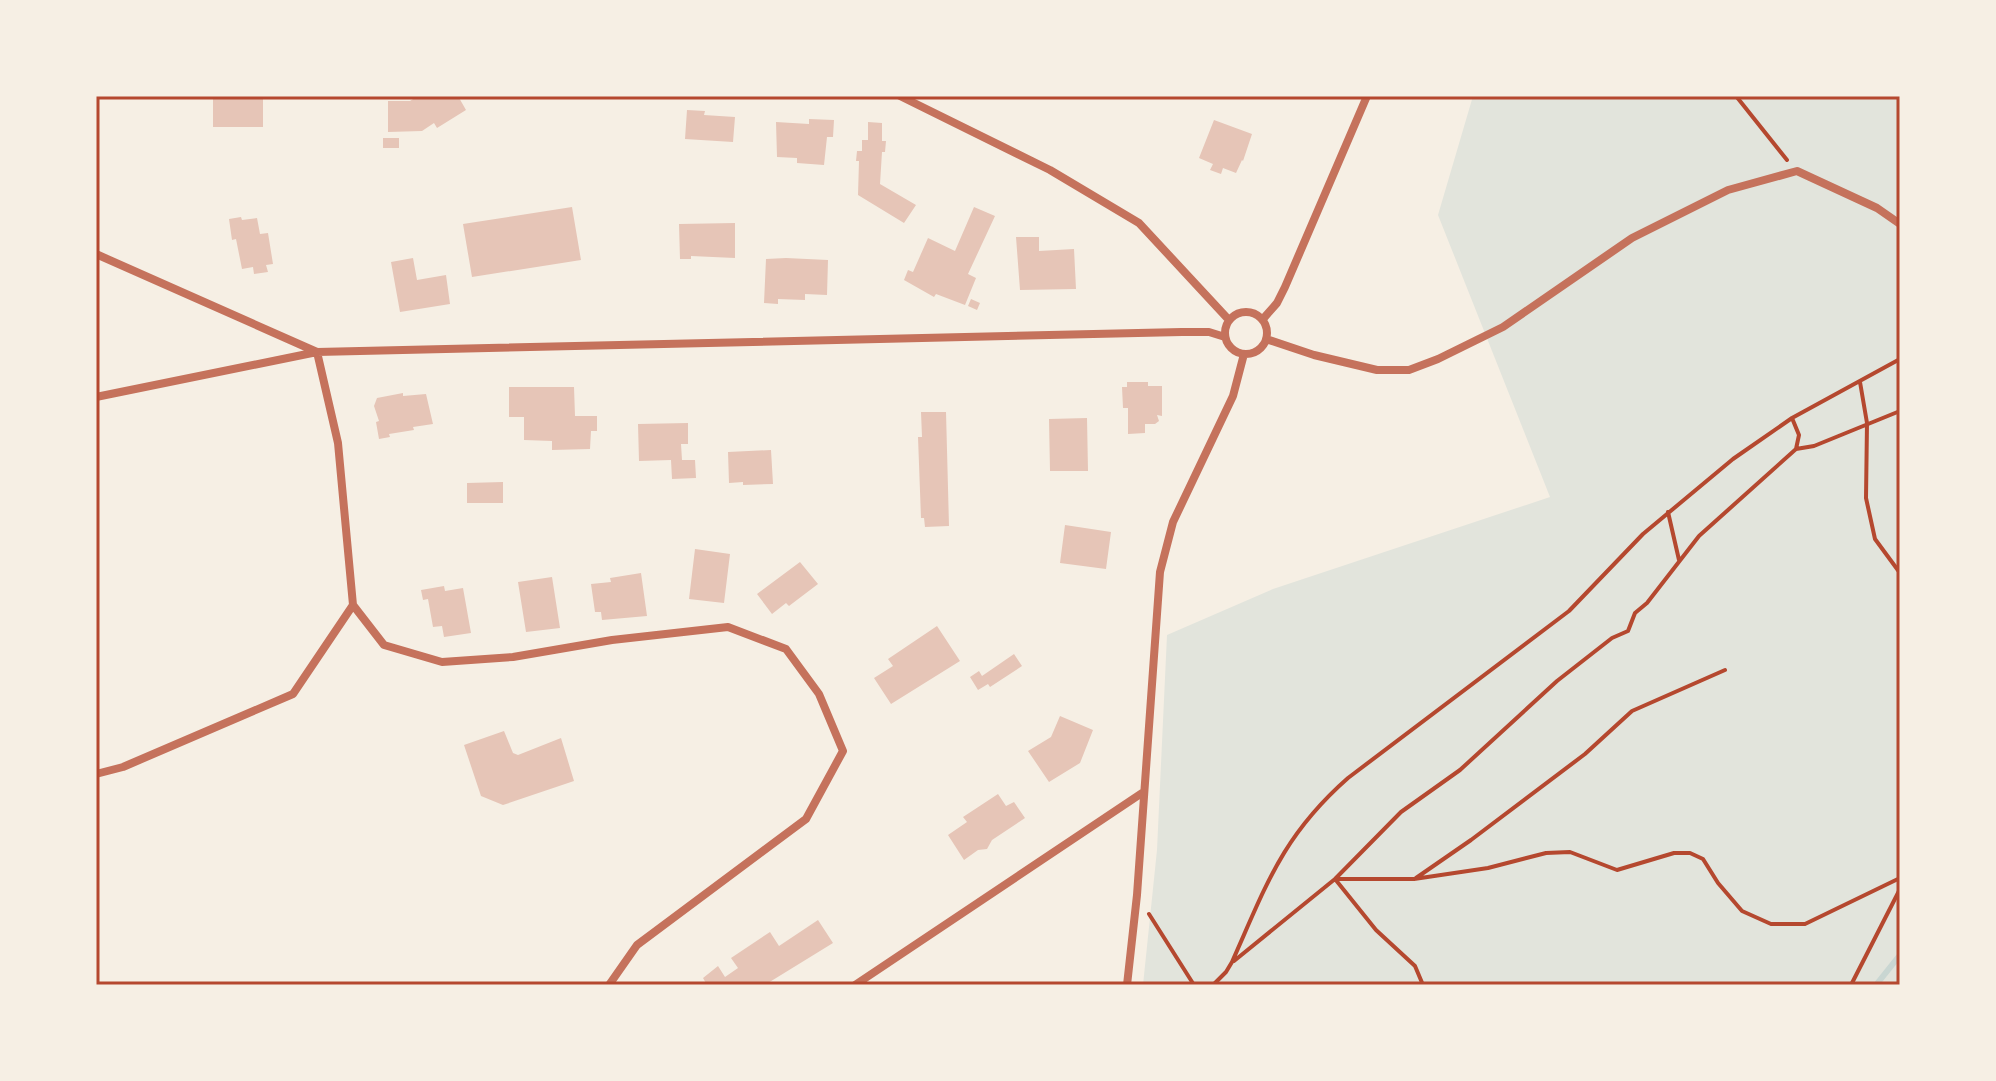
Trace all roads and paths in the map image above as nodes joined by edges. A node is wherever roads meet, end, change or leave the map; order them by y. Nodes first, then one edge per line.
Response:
1 (900, 96) edge
2 (1367, 96) edge
3 (1736, 96) edge
4 (1797, 171) junction
5 (1900, 224) edge
6 (96, 254) edge
7 (1263, 319) junction
8 (1229, 320) junction
9 (1225, 337) junction
10 (1266, 339) junction
11 (317, 352) junction
12 (1244, 354) junction
13 (1900, 359) edge
14 (1860, 382) junction
15 (96, 397) edge
16 (1900, 411) edge
17 (1792, 418) junction
18 (1867, 423) junction
19 (1796, 449) junction
20 (1668, 511) junction
21 (1679, 560) junction
22 (1900, 573) edge
23 (353, 605) junction
24 (1725, 670) dead end
25 (96, 774) edge
26 (1142, 793) junction
27 (1900, 878) edge
28 (1335, 879) junction
29 (1414, 879) junction
30 (1900, 889) edge
31 (1137, 895) junction
32 (1232, 962) junction
33 (609, 985) edge
34 (855, 985) edge
35 (1127, 985) edge
36 (1194, 985) edge
37 (1213, 985) edge
38 (1423, 985) edge
39 (1851, 985) edge

1 - 8 street
2 - 7 street
3 - 4 path
4 - 5 street
4 - 10 street
6 - 11 street
7 - 8 street
7 - 10 street
8 - 9 street
9 - 11 street
9 - 12 street
10 - 12 street
11 - 15 street
11 - 23 street
12 - 26 street
13 - 14 path
14 - 17 path
14 - 18 path
16 - 18 path
17 - 19 path
17 - 20 path
18 - 19 path
18 - 22 path
19 - 21 path
20 - 21 path
20 - 32 path
21 - 28 path
23 - 25 street
23 - 33 street
24 - 29 path
26 - 31 street
26 - 34 street
27 - 29 path
28 - 29 path
28 - 32 path
28 - 38 path
30 - 39 path
31 - 35 street
31 - 36 path
32 - 37 path

